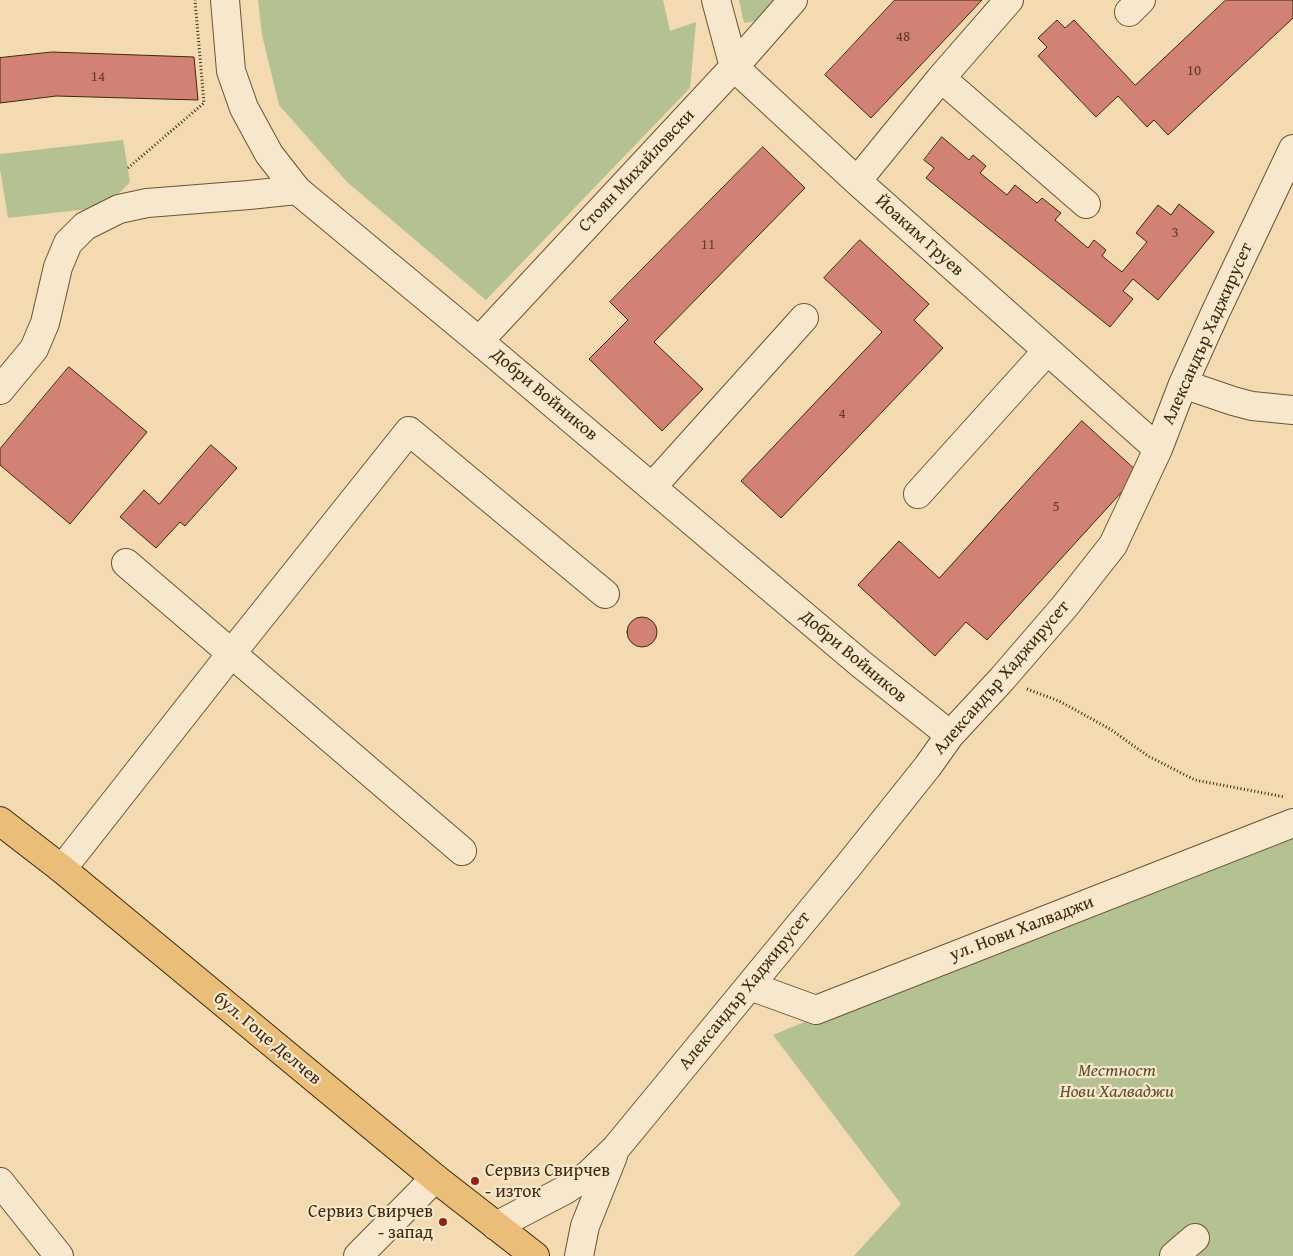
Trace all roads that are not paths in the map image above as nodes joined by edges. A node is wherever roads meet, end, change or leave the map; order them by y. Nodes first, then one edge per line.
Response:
1 (225, 0) edge
2 (716, 0) edge
3 (793, 0) edge
4 (1009, 0) edge
5 (734, 66) junction
6 (941, 78) junction
7 (1293, 149) edge
8 (857, 181) junction
9 (297, 190) junction
10 (1086, 204) dead end
11 (804, 318) dead end
12 (479, 341) junction
13 (1047, 351) junction
14 (1183, 384) junction
15 (0, 390) edge
16 (1293, 410) edge
17 (1158, 450) junction
18 (652, 487) junction
19 (918, 494) dead end
20 (126, 563) dead end
21 (605, 594) dead end
22 (231, 654) junction
23 (950, 735) junction
24 (0, 821) edge
25 (1293, 823) edge
26 (462, 851) dead end
27 (62, 869) junction
28 (750, 986) junction
29 (616, 1148) junction
30 (435, 1178) junction
31 (0, 1182) edge
32 (496, 1226) junction
33 (1195, 1238) dead end
34 (59, 1256) edge
35 (358, 1256) edge
36 (535, 1256) edge
37 (579, 1256) edge
38 (1174, 1256) edge

1 - 9 street, Добри Войников
2 - 5 street
3 - 5 street, Стоян Михайловски
4 - 6 street
5 - 8 street, Йоаким Груев
5 - 12 street, Стоян Михайловски
6 - 8 street
6 - 10 street
7 - 14 street, Александър Хаджирусет
8 - 13 street, Йоаким Груев
9 - 12 street, Добри Войников
9 - 15 street
11 - 18 street
12 - 18 street, Добри Войников
13 - 17 street, Йоаким Груев
13 - 19 street
14 - 16 street
14 - 17 street, Александър Хаджирусет
17 - 23 street, Александър Хаджирусет
18 - 23 street, Добри Войников
20 - 22 street
21 - 22 street
22 - 26 street
22 - 27 street
23 - 28 street, Александър Хаджирусет
24 - 27 main road, бул. Гоце Делчев
25 - 28 street, ул. Нови Халваджи
27 - 30 main road, бул. Гоце Делчев
28 - 29 street, Александър Хаджирусет
29 - 32 street
29 - 37 street
30 - 32 main road, бул. Гоце Делчев
30 - 35 street
31 - 34 street
32 - 36 main road, бул. Гоце Делчев
33 - 38 street

